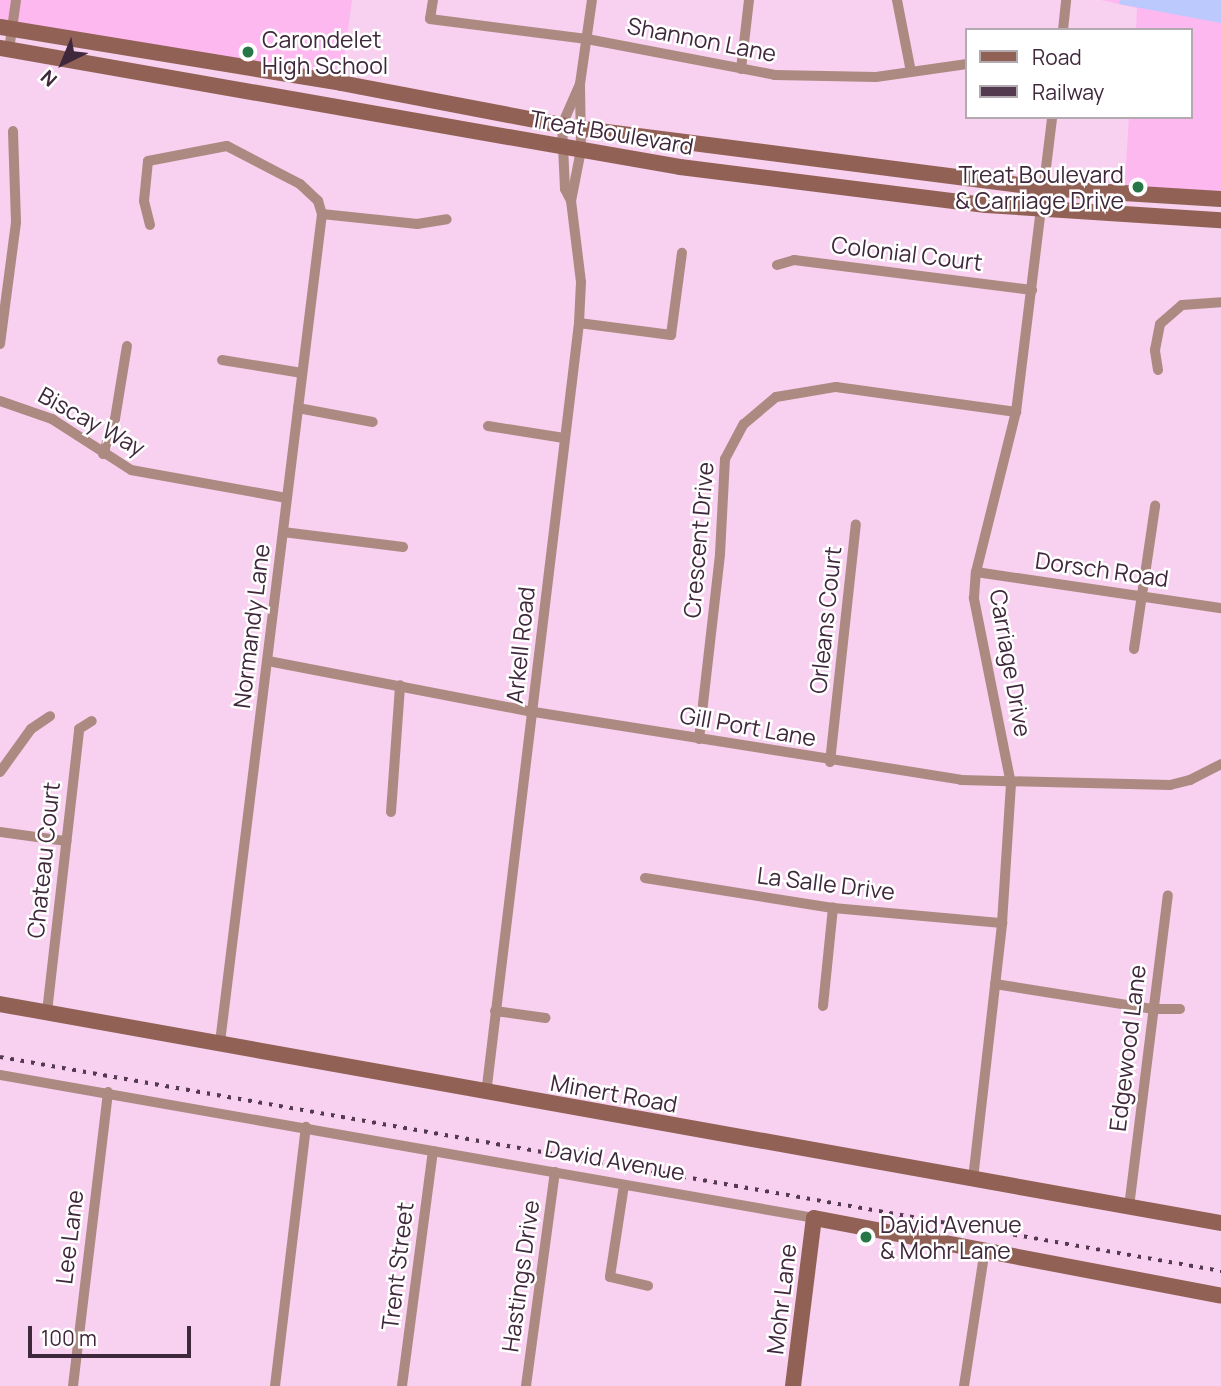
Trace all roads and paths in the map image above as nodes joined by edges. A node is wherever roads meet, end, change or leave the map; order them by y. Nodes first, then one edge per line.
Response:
1 (16, 0) edge
2 (433, 0) edge
3 (592, 0) edge
4 (749, 0) edge
5 (897, 0) edge
6 (1066, 0) edge
7 (1063, 28) edge
8 (6, 29) edge
9 (587, 39) junction
10 (5, 49) edge
11 (965, 64) edge
12 (741, 69) junction
13 (911, 72) junction
14 (580, 84) junction
15 (1052, 119) edge
16 (562, 125) junction
17 (583, 129) junction
18 (13, 131) dead end
19 (563, 147) junction
20 (581, 150) junction
21 (1042, 188) junction
22 (1221, 199) edge
23 (571, 201) junction
24 (1040, 210) junction
25 (322, 214) junction
26 (447, 219) dead end
27 (1221, 220) edge
28 (150, 225) dead end
29 (682, 253) dead end
30 (777, 265) dead end
31 (1032, 290) junction
32 (1221, 302) edge
33 (579, 323) junction
34 (0, 344) edge
35 (127, 346) dead end
36 (222, 360) dead end
37 (1158, 370) dead end
38 (302, 373) junction
39 (0, 401) edge
40 (298, 408) junction
41 (1016, 412) junction
42 (373, 422) dead end
43 (488, 426) dead end
44 (564, 438) junction
45 (103, 454) junction
46 (287, 498) junction
47 (1155, 506) dead end
48 (856, 524) dead end
49 (283, 533) junction
50 (403, 547) dead end
51 (976, 572) junction
52 (1140, 596) junction
53 (1221, 608) edge
54 (1134, 649) dead end
55 (268, 661) junction
56 (400, 685) junction
57 (534, 712) junction
58 (50, 716) dead end
59 (92, 720) dead end
60 (699, 739) junction
61 (830, 762) junction
62 (1221, 764) edge
63 (0, 772) edge
64 (1011, 784) junction
65 (391, 812) dead end
66 (0, 832) edge
67 (66, 841) junction
68 (645, 878) dead end
69 (1168, 895) dead end
70 (833, 908) junction
71 (1002, 923) junction
72 (995, 984) junction
73 (0, 1004) edge
74 (823, 1006) dead end
75 (1152, 1009) junction
76 (1180, 1009) dead end
77 (495, 1011) junction
78 (47, 1012) junction
79 (546, 1018) dead end
80 (219, 1042) junction
81 (0, 1074) edge
82 (108, 1092) junction
83 (486, 1094) junction
84 (306, 1127) junction
85 (433, 1151) junction
86 (555, 1172) junction
87 (973, 1179) junction
88 (624, 1185) junction
89 (1129, 1207) junction
90 (814, 1218) junction
91 (1221, 1223) edge
92 (985, 1249) junction
93 (648, 1286) dead end
94 (1221, 1296) edge
95 (73, 1386) edge
96 (275, 1386) edge
97 (402, 1386) edge
98 (526, 1386) edge
99 (793, 1386) edge
100 (964, 1386) edge

1 - 8 street
2 - 9 street, Shannon Lane
3 - 9 street, Arkell Road
4 - 12 street
5 - 13 street
6 - 7 street
8 - 10 street
8 - 16 main road, Treat Boulevard
9 - 12 street, Shannon Lane
9 - 14 street, Arkell Road
10 - 19 main road, Treat Boulevard
11 - 13 street, Shannon Lane
12 - 13 street, Shannon Lane
14 - 16 street, Arkell Road
14 - 17 street, Arkell Road
15 - 21 street, Carriage Drive
16 - 17 main road, Treat Boulevard
16 - 19 street, Arkell Road
17 - 20 street, Arkell Road
17 - 21 main road, Treat Boulevard
18 - 34 street
19 - 20 main road, Treat Boulevard
19 - 23 street, Arkell Road
20 - 23 street, Arkell Road
20 - 24 main road, Treat Boulevard
21 - 22 main road, Treat Boulevard
21 - 24 street, Carriage Drive
23 - 33 street, Arkell Road
24 - 27 main road, Treat Boulevard
24 - 31 street, Carriage Drive
25 - 26 street
25 - 28 street
25 - 38 street, Normandy Lane
29 - 33 street
30 - 31 street, Colonial Court
31 - 41 street, Carriage Drive
32 - 37 street
33 - 44 street, Arkell Road
35 - 45 street
36 - 38 street
38 - 40 street, Normandy Lane
39 - 45 street, Biscay Way
40 - 42 street
40 - 46 street, Normandy Lane
41 - 51 street, Carriage Drive
41 - 60 street, Crescent Drive
43 - 44 street
44 - 57 street, Arkell Road
45 - 46 street, Biscay Way
46 - 49 street, Normandy Lane
47 - 52 street
48 - 61 street, Orleans Court
49 - 50 street
49 - 55 street, Normandy Lane
51 - 52 street, Dorsch Road
51 - 64 street, Carriage Drive
52 - 53 street, Dorsch Road
52 - 54 street
55 - 56 street, Gill Port Lane
55 - 80 street, Normandy Lane
56 - 57 street, Gill Port Lane
56 - 65 street
57 - 60 street, Gill Port Lane
57 - 77 street, Arkell Road
58 - 63 street
59 - 67 street, Chateau Court
60 - 61 street, Gill Port Lane
61 - 64 street, Gill Port Lane
62 - 64 street, Gill Port Lane
64 - 71 street, Carriage Drive
66 - 67 street
67 - 78 street, Chateau Court
68 - 70 street, La Salle Drive
69 - 75 street, Edgewood Lane
70 - 71 street, La Salle Drive
70 - 74 street
71 - 72 street, Carriage Drive
72 - 75 street
72 - 87 street, Carriage Drive
73 - 78 main road, Minert Road
75 - 76 street
75 - 89 street, Edgewood Lane
77 - 79 street
77 - 83 street, Arkell Road
78 - 80 main road, Minert Road
80 - 83 main road, Minert Road
81 - 82 street, David Avenue
82 - 84 street, David Avenue
82 - 95 street, Lee Lane
83 - 87 main road, Minert Road
84 - 85 street, David Avenue
84 - 96 street
85 - 86 street, David Avenue
85 - 97 street, Trent Street
86 - 88 street, David Avenue
86 - 98 street, Hastings Drive
87 - 89 main road, Minert Road
88 - 90 street, David Avenue
88 - 93 street
89 - 91 main road, Minert Road
90 - 92 main road, David Avenue
90 - 99 main road, Mohr Lane
92 - 94 main road, David Avenue
92 - 100 street

